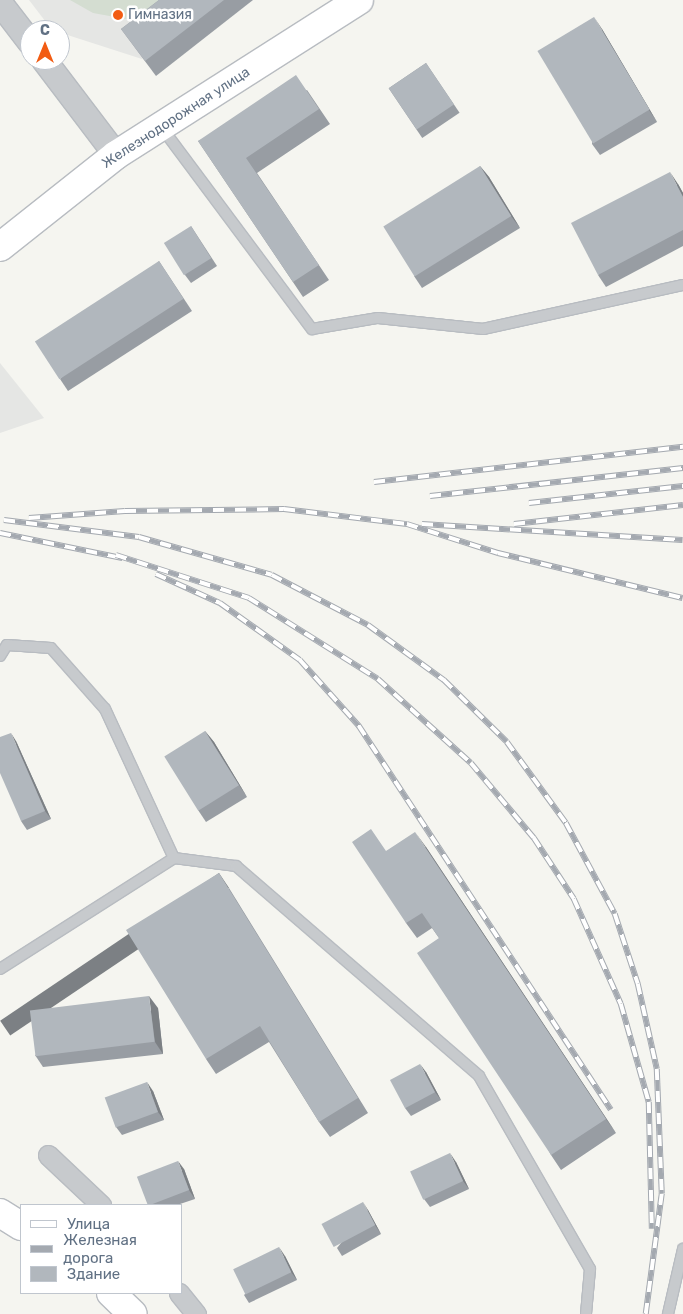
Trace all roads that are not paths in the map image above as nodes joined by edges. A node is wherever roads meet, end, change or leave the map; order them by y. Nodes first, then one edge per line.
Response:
1 (359, 0) edge
2 (0, 3) edge
3 (20, 29) edge
4 (52, 70) edge
5 (160, 126) junction
6 (116, 155) junction
7 (0, 247) edge
8 (683, 285) edge
9 (0, 656) edge
10 (174, 858) junction
11 (0, 969) edge
12 (48, 1155) dead end
13 (100, 1204) edge
14 (0, 1213) edge
15 (20, 1225) edge
16 (683, 1249) edge
17 (678, 1271) edge
18 (112, 1294) edge
19 (180, 1294) edge
20 (133, 1314) edge
21 (196, 1314) edge
22 (586, 1314) edge
23 (668, 1314) edge

1 - 5 main road, Железнодорожная улица
2 - 3 street
4 - 6 street
5 - 6 main road, Железнодорожная улица
5 - 8 lane
6 - 7 main road, Железнодорожная улица
9 - 10 lane
10 - 11 lane
10 - 22 lane
12 - 13 street
14 - 15 main road
16 - 17 lane
17 - 23 lane
18 - 20 main road
19 - 21 street

